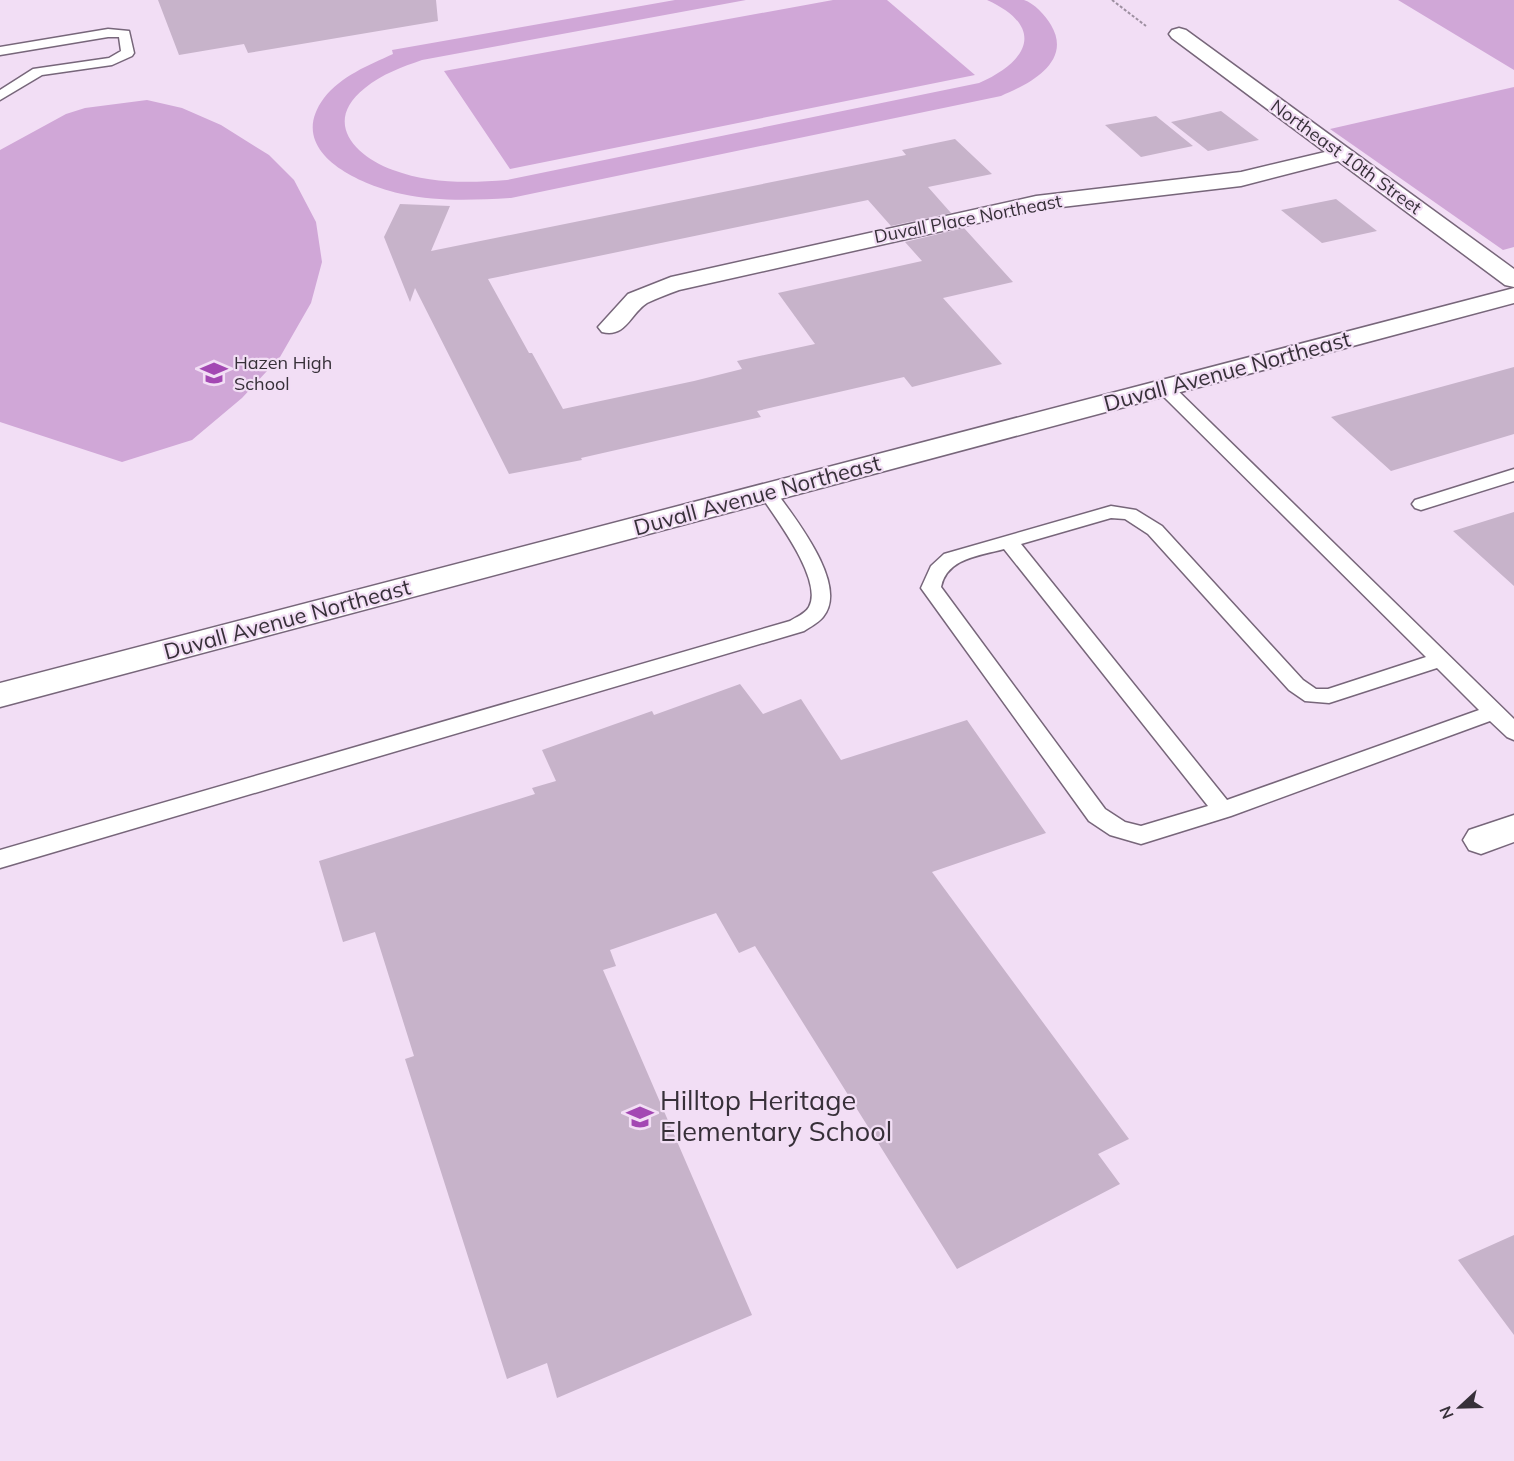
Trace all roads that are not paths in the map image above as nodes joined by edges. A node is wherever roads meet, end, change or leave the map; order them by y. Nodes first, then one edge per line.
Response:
1 (1179, 34) road end
2 (0, 51) edge
3 (38, 72) junction
4 (9, 75) dead end
5 (0, 96) edge
6 (1342, 154) junction
7 (1514, 280) edge
8 (1514, 295) edge
9 (611, 327) dead end
10 (1165, 388) junction
11 (1514, 475) edge
12 (768, 492) junction
13 (1421, 504) dead end
14 (1009, 542) junction
15 (1440, 659) junction
16 (0, 695) edge
17 (1494, 712) junction
18 (1514, 732) edge
19 (1223, 810) junction
20 (1514, 828) edge
21 (1481, 840) dead end
22 (0, 860) edge

1 - 6 street, Northeast 10th Street
2 - 3 lane
3 - 4 lane
3 - 5 lane
6 - 7 street, Northeast 10th Street
6 - 9 street, Duvall Place Northeast
8 - 10 street, Duvall Avenue Northeast
10 - 12 street, Duvall Avenue Northeast
10 - 15 lane
11 - 13 lane
12 - 16 street, Duvall Avenue Northeast
12 - 22 lane
14 - 15 lane
14 - 19 lane
14 - 19 lane
15 - 17 lane
17 - 18 lane
17 - 19 lane
20 - 21 street

